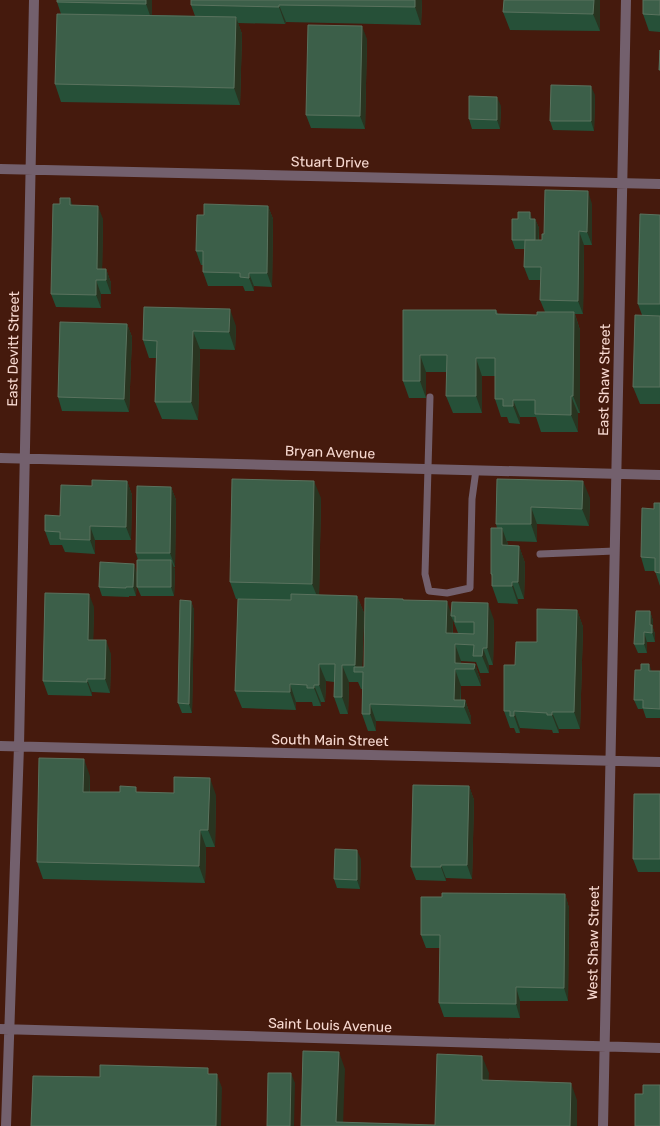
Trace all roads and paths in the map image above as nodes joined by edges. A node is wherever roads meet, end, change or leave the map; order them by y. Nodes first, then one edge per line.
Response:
1 (34, 0) edge
2 (626, 0) edge
3 (0, 169) edge
4 (30, 169) junction
5 (623, 183) junction
6 (660, 184) edge
7 (430, 397) dead end
8 (0, 458) edge
9 (25, 458) junction
10 (428, 469) junction
11 (476, 470) junction
12 (616, 474) junction
13 (660, 475) edge
14 (615, 551) junction
15 (540, 554) dead end
16 (0, 746) edge
17 (19, 746) junction
18 (610, 760) junction
19 (660, 762) edge
20 (4, 1030) edge
21 (604, 1047) junction
22 (660, 1048) edge
23 (6, 1126) edge
24 (603, 1126) edge

1 - 4 street, East Devitt Street
2 - 5 street, East Shaw Street
3 - 4 street, Stuart Drive
4 - 5 street, Stuart Drive
4 - 9 street, East Devitt Street
5 - 6 street, Stuart Drive
5 - 12 street, East Shaw Street
7 - 10 lane
8 - 9 street, Bryan Avenue
9 - 10 street, Bryan Avenue
9 - 17 street, East Devitt Street
10 - 11 street, Bryan Avenue
10 - 11 lane
11 - 12 street, Bryan Avenue
12 - 13 street, Bryan Avenue
12 - 14 street, East Shaw Street
14 - 15 lane
14 - 18 street, East Shaw Street
16 - 17 street, South Main Street
17 - 18 street, South Main Street
17 - 20 street, East Devitt Street
18 - 19 street, South Main Street
18 - 21 street, West Shaw Street
20 - 21 street, Saint Louis Avenue
20 - 23 street, East Devitt Street
21 - 22 street, Saint Louis Avenue
21 - 24 street, West Shaw Street

